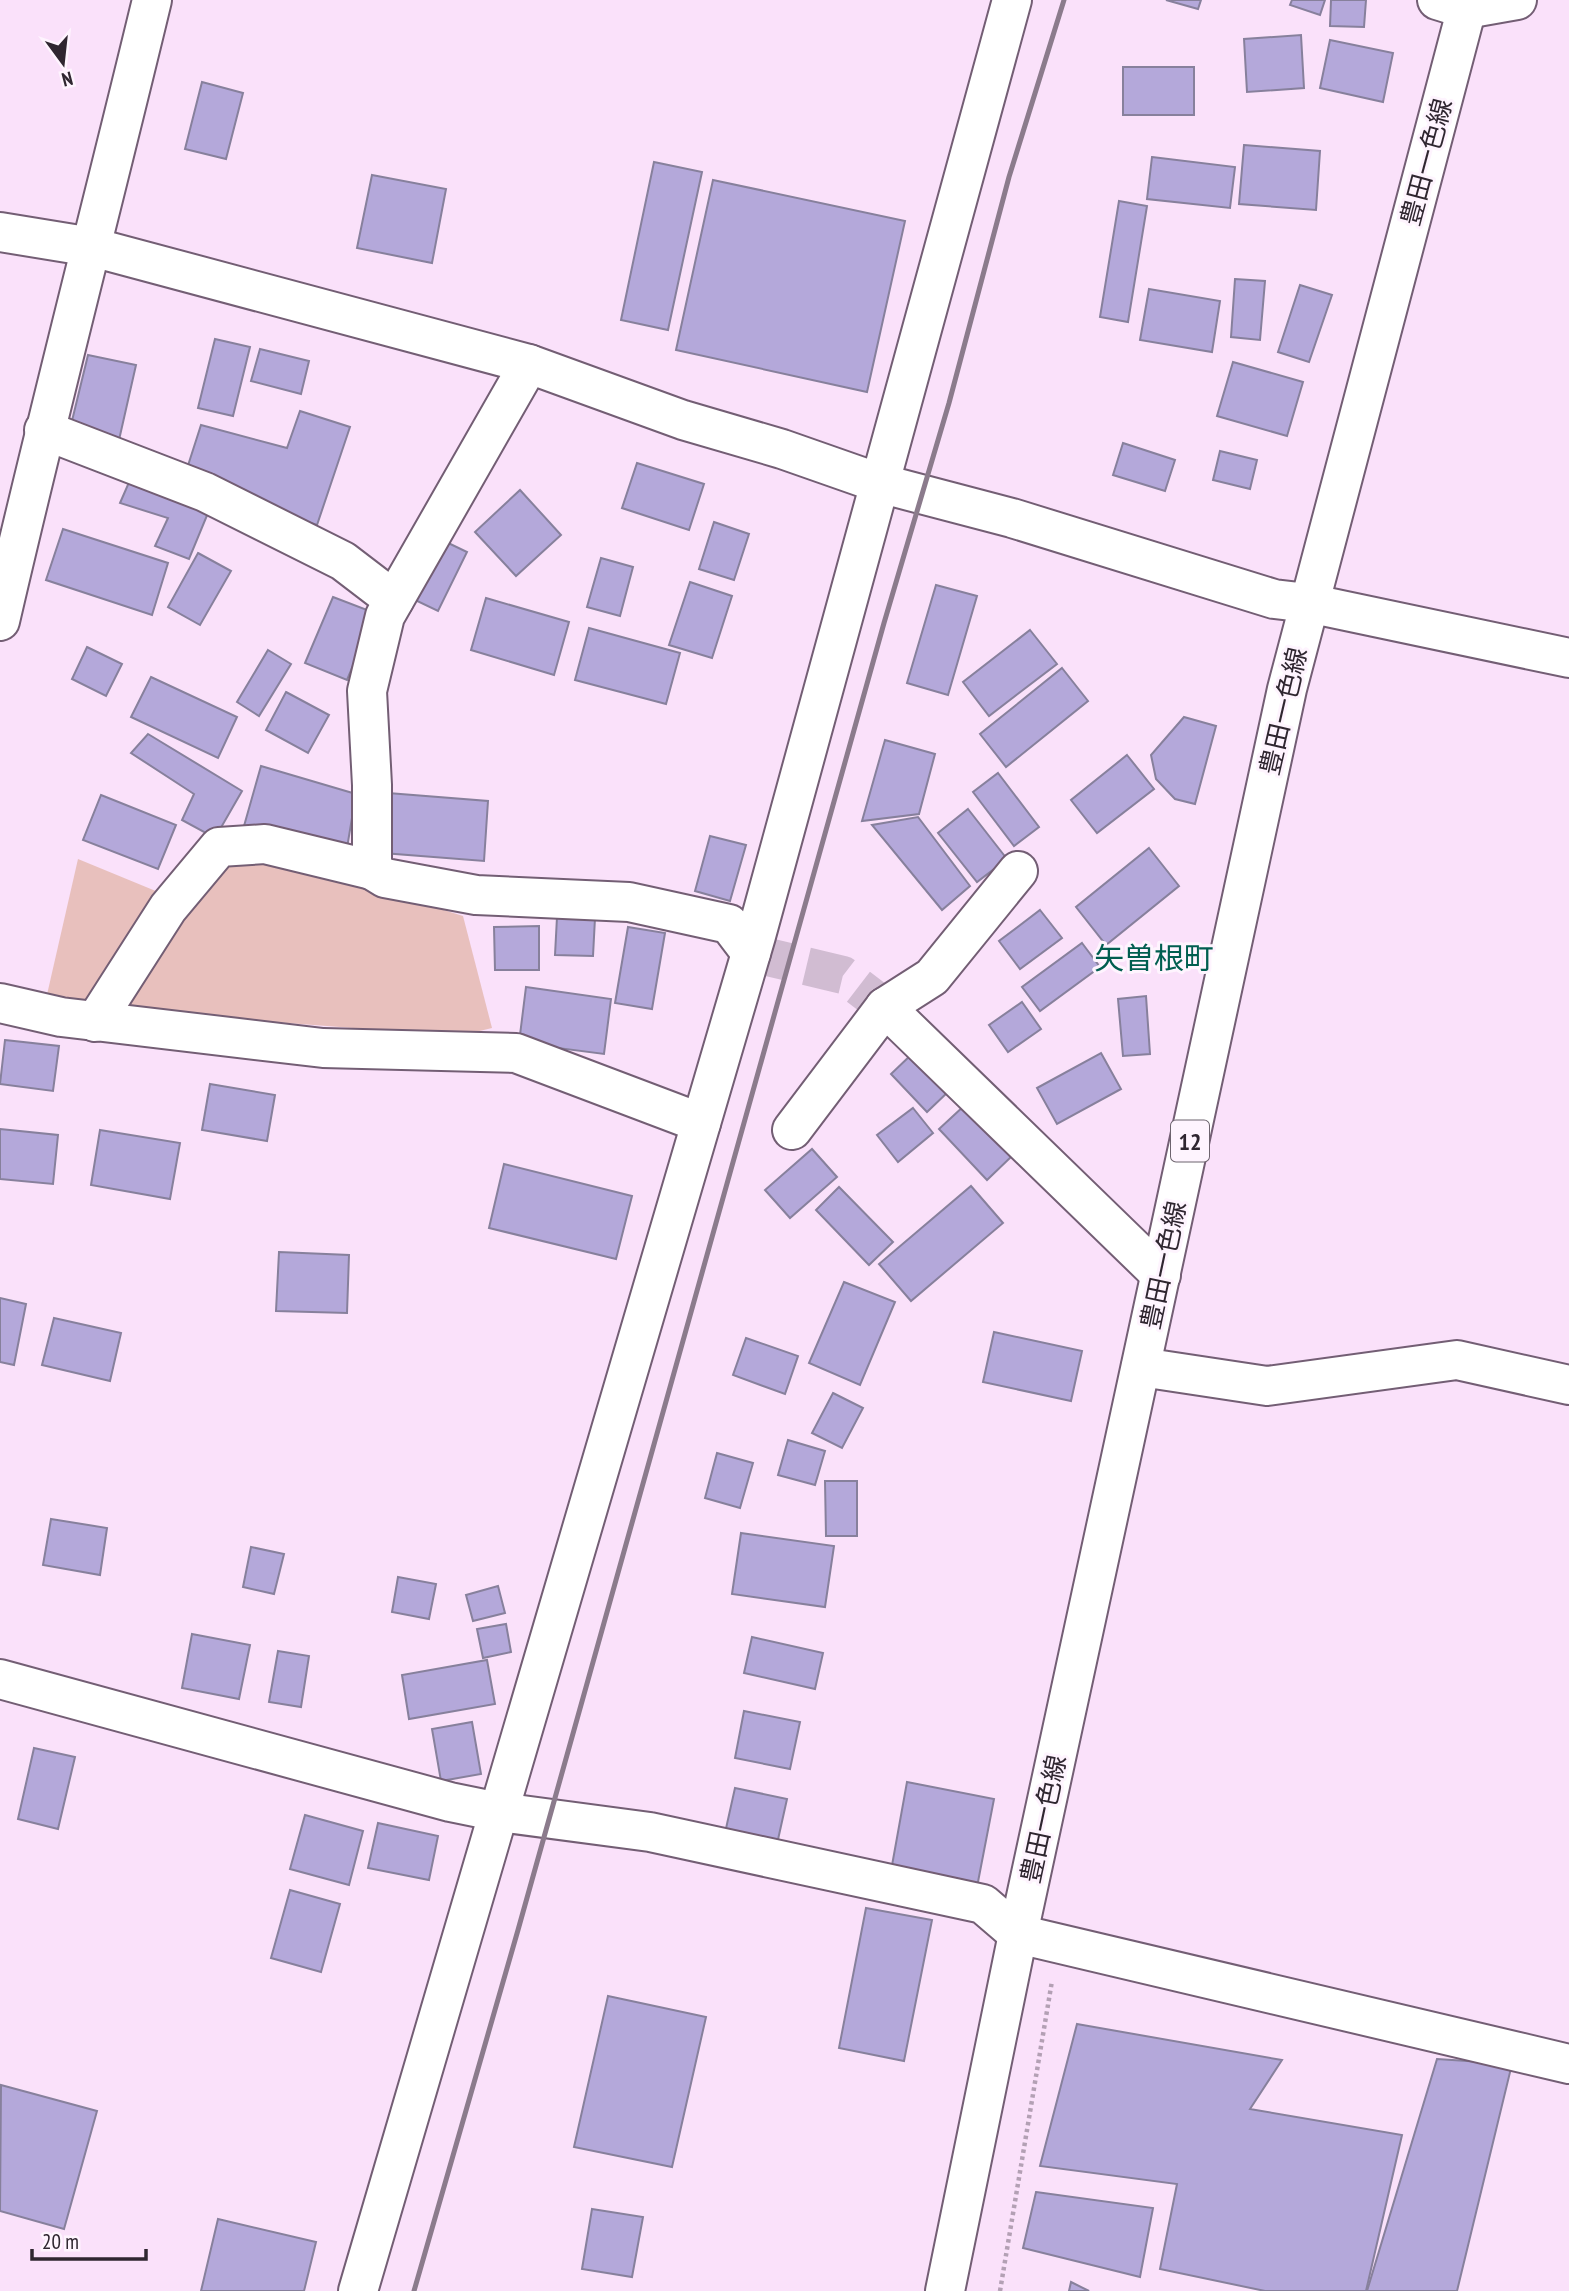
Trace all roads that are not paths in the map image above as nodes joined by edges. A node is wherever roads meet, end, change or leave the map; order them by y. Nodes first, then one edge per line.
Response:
1 (152, 0) edge
2 (1012, 0) edge
3 (1517, 0) edge
4 (1457, 3) edge
5 (0, 232) edge
6 (92, 247) junction
7 (529, 364) junction
8 (44, 430) junction
9 (879, 483) junction
10 (394, 600) junction
11 (1308, 603) junction
12 (0, 621) edge
13 (1569, 658) edge
14 (372, 870) junction
15 (1018, 871) dead end
16 (751, 953) junction
17 (0, 1003) edge
18 (885, 1007) junction
19 (95, 1021) junction
20 (701, 1124) junction
21 (792, 1130) dead end
22 (1161, 1275) junction
23 (1141, 1367) junction
24 (1569, 1385) edge
25 (0, 1679) edge
26 (499, 1812) junction
27 (1018, 1934) junction
28 (1569, 2064) edge
29 (358, 2291) edge
30 (944, 2291) edge

1 - 6 street
2 - 9 street
3 - 4 street
4 - 11 street, 豊田一色線 / 12
5 - 6 street
6 - 7 street
6 - 8 street
7 - 9 street
7 - 10 street
8 - 10 street
8 - 12 street
9 - 11 street
9 - 16 street
10 - 14 street
11 - 13 street
11 - 22 street, 豊田一色線 / 12
14 - 16 street
14 - 19 street
15 - 18 street
16 - 20 street
17 - 19 street
18 - 21 street
18 - 22 street
19 - 20 street
20 - 26 street
22 - 23 street, 豊田一色線 / 12
23 - 24 street
23 - 27 street, 豊田一色線 / 12
25 - 26 street
26 - 27 street
26 - 29 street
27 - 28 street
27 - 30 street, 豊田一色線 / 12

